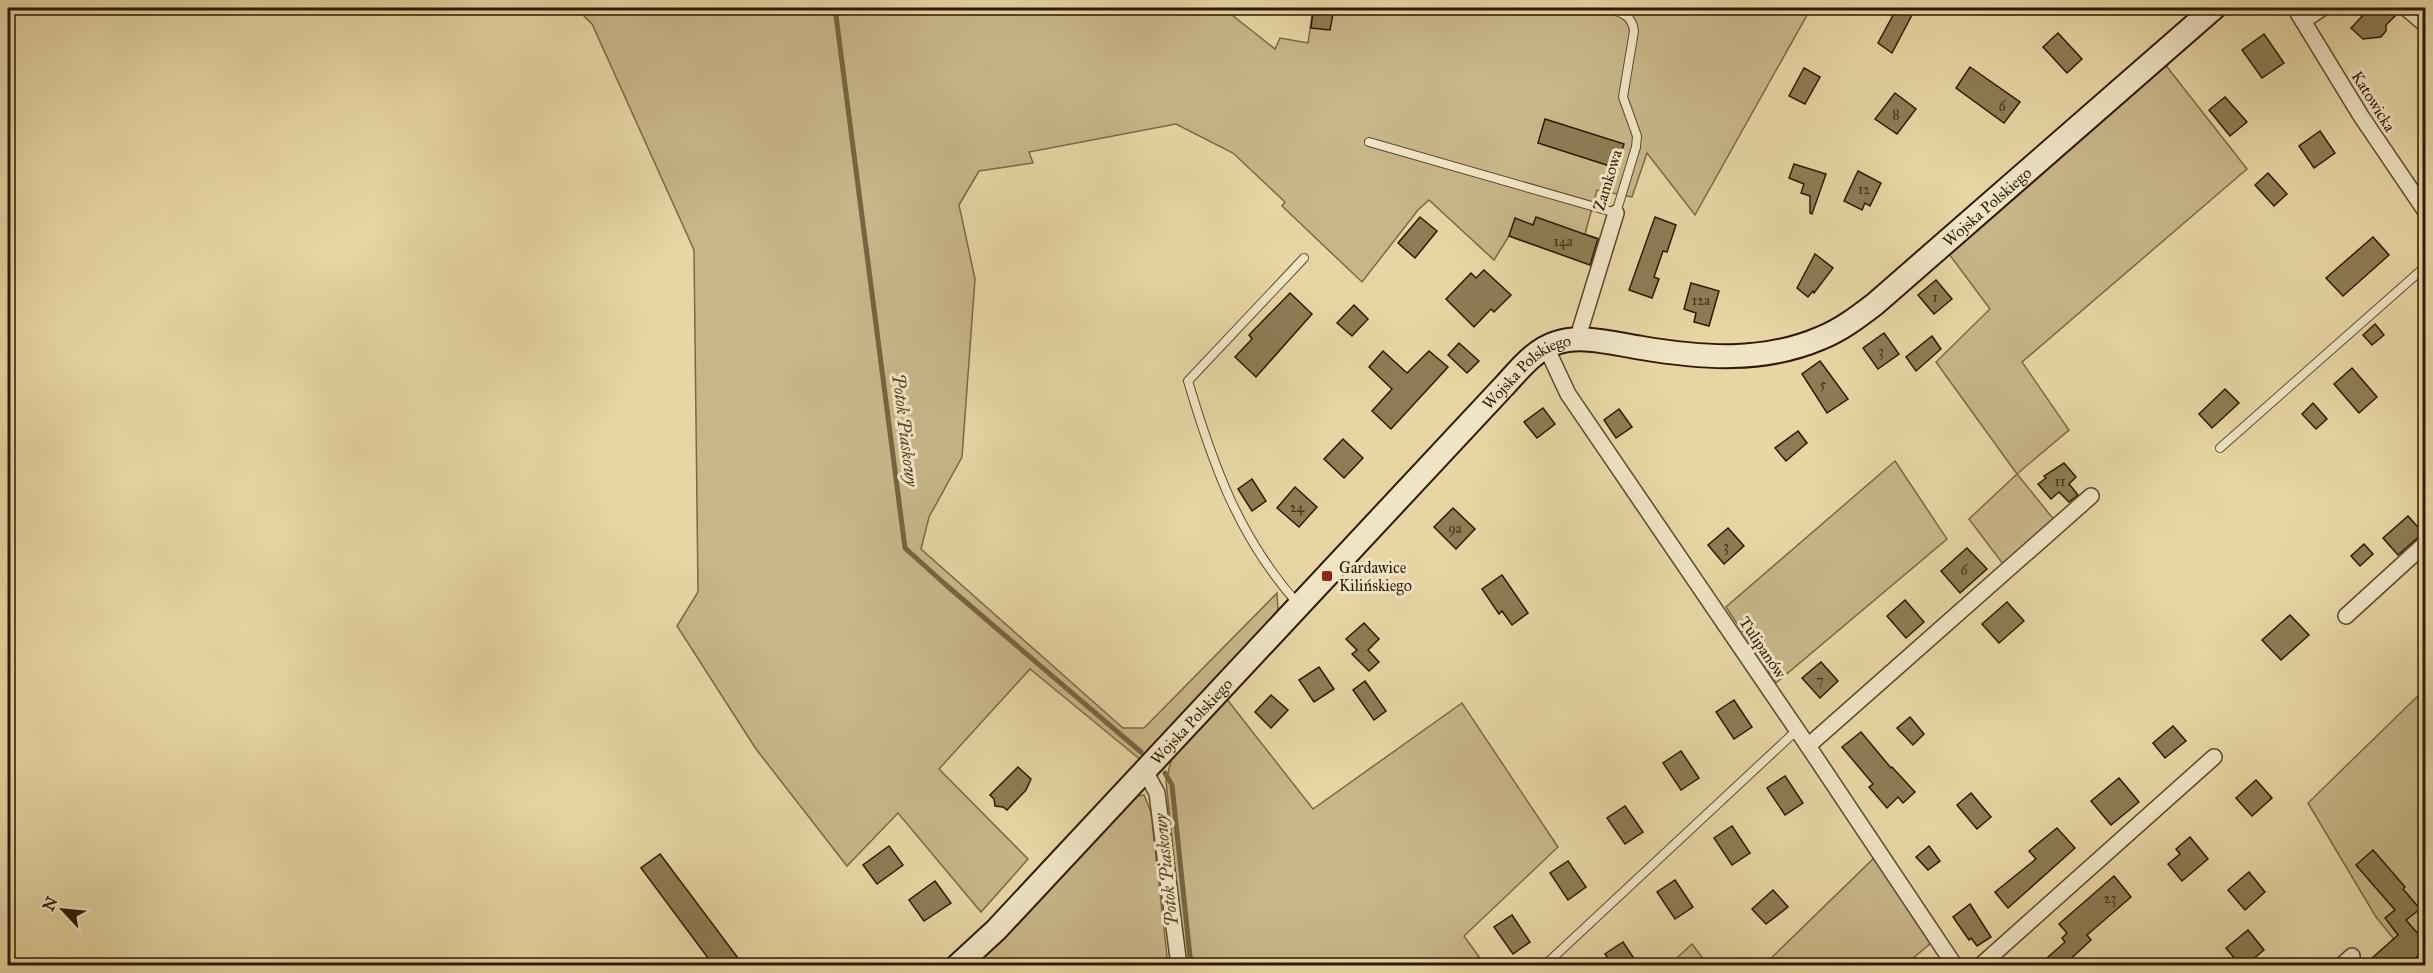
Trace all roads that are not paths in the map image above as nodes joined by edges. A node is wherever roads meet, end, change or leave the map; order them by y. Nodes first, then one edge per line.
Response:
1 (1608, 8) edge
2 (2214, 8) edge
3 (2295, 8) edge
4 (2322, 8) edge
5 (2406, 8) edge
6 (2303, 21) junction
7 (2426, 25) edge
8 (1369, 142) dead end
9 (2426, 212) edge
10 (1616, 213) junction
11 (1304, 258) dead end
12 (2426, 266) edge
13 (1577, 340) junction
14 (1546, 347) junction
15 (2220, 448) dead end
16 (2091, 496) dead end
17 (2426, 543) edge
18 (1299, 605) junction
19 (2346, 616) dead end
20 (1797, 730) junction
21 (1808, 746) junction
22 (2214, 757) dead end
23 (1145, 771) junction
24 (957, 966) edge
25 (1179, 966) edge
26 (1544, 966) edge
27 (1955, 966) edge
28 (1980, 966) edge

1 - 10 lane, Zamkowa
2 - 13 street, Wojska Polskiego
3 - 6 street, Katowicka
4 - 6 street
5 - 7 street
6 - 9 street, Katowicka
8 - 10 lane
10 - 13 street, Zamkowa
11 - 18 lane
12 - 15 lane
13 - 14 street, Wojska Polskiego
14 - 18 street, Wojska Polskiego
14 - 20 street, Tulipanów
16 - 21 street
17 - 19 street
18 - 23 street, Wojska Polskiego
20 - 21 street, Tulipanów
20 - 26 lane
21 - 27 street, Tulipanów
22 - 28 street
23 - 24 street, Wojska Polskiego
23 - 25 street

